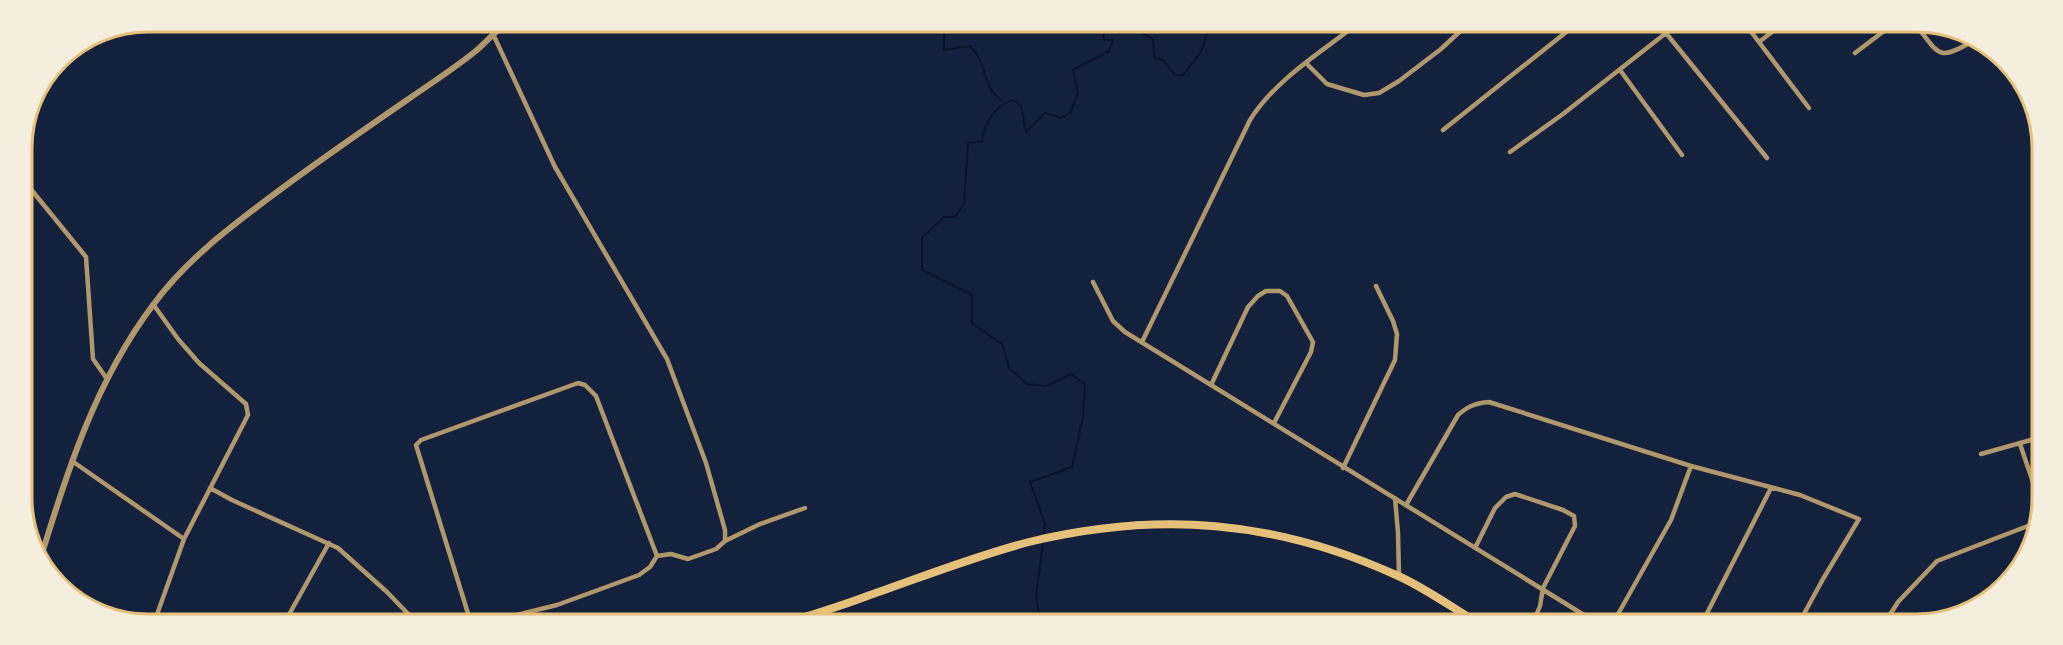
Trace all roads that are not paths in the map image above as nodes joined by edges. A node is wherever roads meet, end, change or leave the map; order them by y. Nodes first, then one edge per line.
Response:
1 (495, 32) edge
2 (1347, 32) edge
3 (1459, 32) edge
4 (1565, 32) edge
5 (1751, 32) edge
6 (1772, 32) edge
7 (1883, 32) edge
8 (1922, 32) edge
9 (1666, 33) joint
10 (493, 34) junction
11 (1759, 42) junction
12 (1968, 44) edge
13 (1855, 53) dead end
14 (1307, 63) junction
15 (1620, 70) junction
16 (1809, 108) dead end
17 (1443, 130) dead end
18 (1510, 152) dead end
19 (1682, 155) dead end
20 (1767, 158) dead end
21 (32, 191) edge
22 (1093, 282) dead end
23 (1376, 286) dead end
24 (153, 304) junction
25 (1142, 342) junction
26 (107, 379) junction
27 (1211, 385) junction
28 (1274, 423) junction
29 (2032, 440) edge
30 (2020, 444) junction
31 (1981, 454) dead end
32 (72, 461) junction
33 (1691, 466) junction
34 (1343, 468) junction
35 (2032, 479) edge
36 (210, 488) junction
37 (1771, 488) junction
38 (1395, 498) junction
39 (1406, 505) junction
40 (805, 508) dead end
41 (2028, 526) edge
42 (184, 539) junction
43 (725, 541) junction
44 (329, 543) junction
45 (44, 548) edge
46 (1475, 548) junction
47 (657, 556) junction
48 (1399, 576) junction
49 (1543, 588) junction
50 (1462, 613) edge
51 (1537, 613) edge
52 (1582, 613) edge
53 (1619, 613) edge
54 (1707, 613) edge
55 (1804, 613) edge
56 (1891, 613) edge
57 (157, 614) edge
58 (289, 614) edge
59 (408, 614) edge
60 (468, 614) edge
61 (521, 614) edge
62 (813, 614) edge

1 - 10 street
2 - 14 street
3 - 14 street
4 - 17 street
5 - 11 street
6 - 11 street
7 - 13 street
8 - 12 street
9 - 15 street
9 - 20 street
10 - 24 street
10 - 43 street
11 - 16 street
14 - 25 street
15 - 18 street
15 - 19 street
21 - 26 street
22 - 25 street
23 - 34 street
24 - 26 street
24 - 36 street
25 - 27 street
26 - 32 street
27 - 28 street
27 - 28 street
28 - 34 street
29 - 30 street
30 - 31 street
30 - 35 street
32 - 42 street
32 - 45 street
33 - 37 street
33 - 39 street
33 - 53 street
34 - 38 street
36 - 42 street
36 - 44 street
37 - 54 street
37 - 55 street
38 - 39 street
38 - 48 street
39 - 46 street
40 - 43 street
41 - 56 street
42 - 57 street
43 - 47 street
44 - 58 street
44 - 59 street
46 - 49 street
46 - 49 street
47 - 60 street
47 - 61 street
48 - 50 main road
48 - 62 main road
49 - 51 street
49 - 52 street

